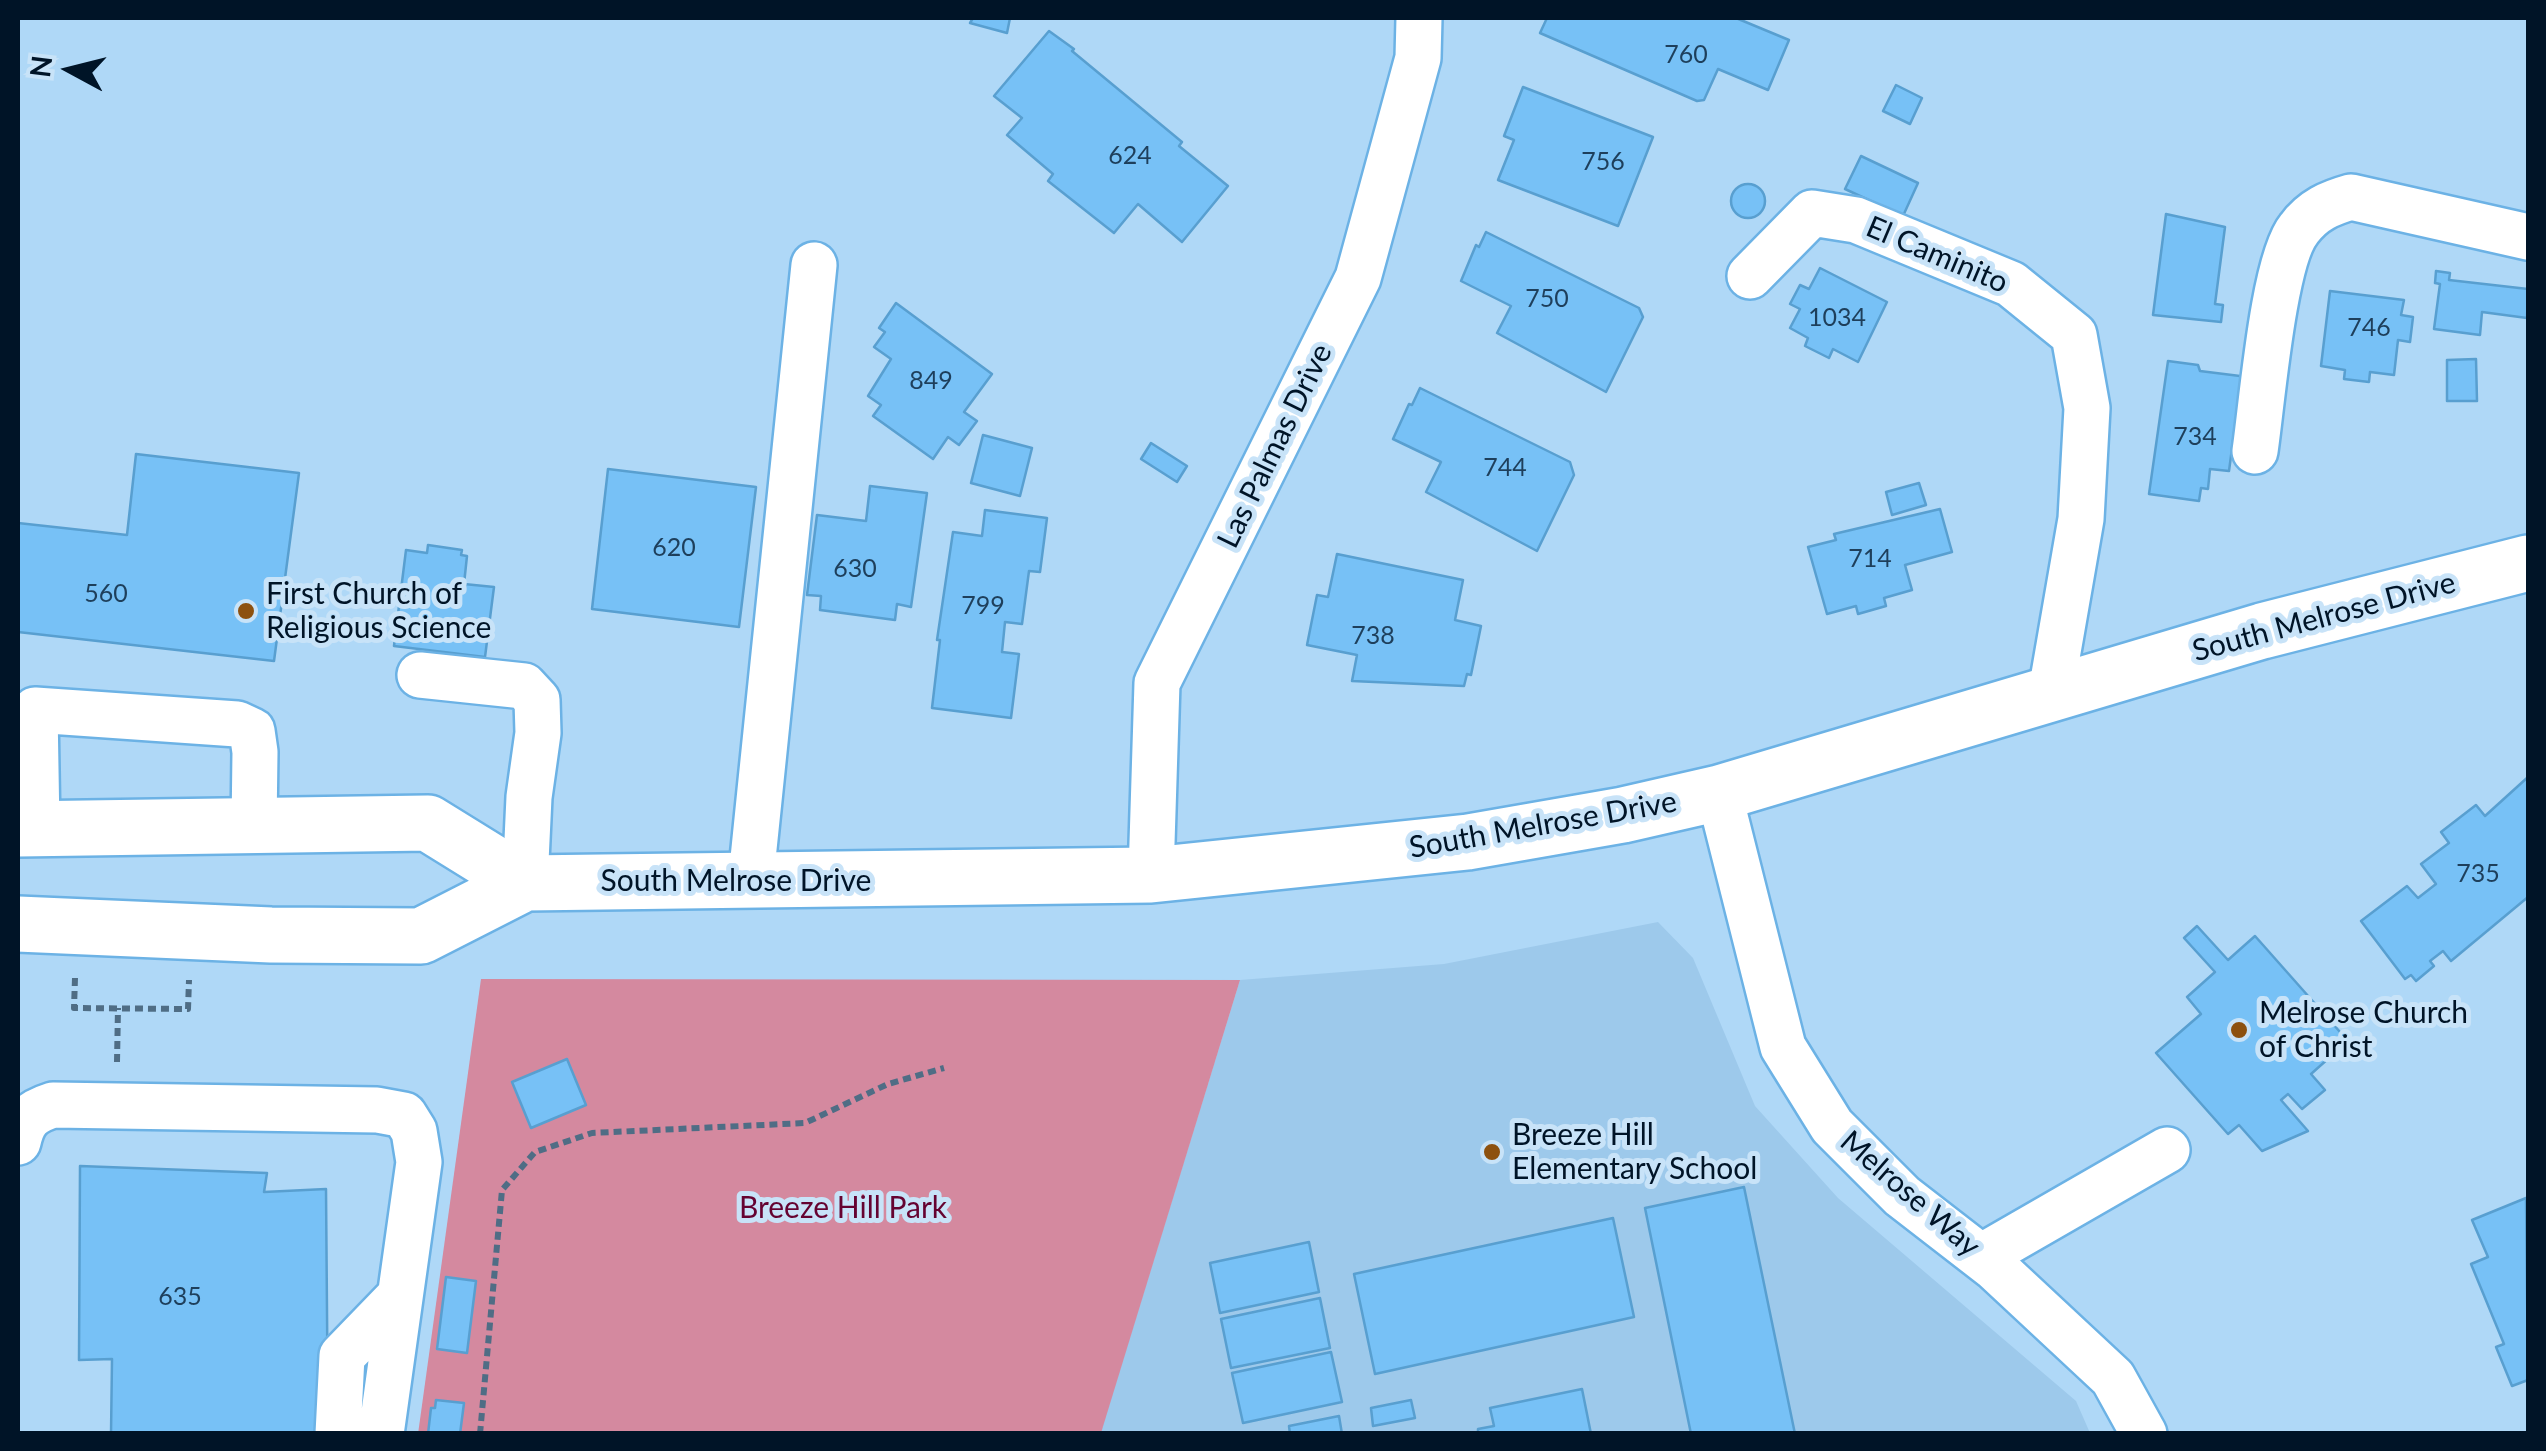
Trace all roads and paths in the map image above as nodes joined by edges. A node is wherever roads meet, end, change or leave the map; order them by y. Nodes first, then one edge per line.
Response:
1 (1419, 18) edge
2 (2528, 236) edge
3 (814, 265) dead end
4 (1750, 276) dead end
5 (2256, 451) dead end
6 (2528, 563) edge
7 (420, 675) dead end
8 (2051, 692) junction
9 (26, 708) edge
10 (1719, 793) junction
11 (254, 827) junction
12 (27, 828) edge
13 (1151, 875) junction
14 (751, 878) junction
15 (525, 883) junction
16 (18, 924) edge
17 (192, 932) junction
18 (74, 1008) dead end
19 (944, 1068) dead end
20 (18, 1142) edge
21 (2167, 1150) dead end
22 (1981, 1257) junction
23 (400, 1296) junction
24 (338, 1434) edge
25 (381, 1434) edge
26 (480, 1434) edge
27 (2144, 1434) edge

1 - 13 street, Las Palmas Drive
2 - 5 street
3 - 14 street
4 - 8 street, El Caminito
6 - 8 main road, South Melrose Drive
7 - 15 street
8 - 10 main road, South Melrose Drive
9 - 11 street
9 - 12 street
10 - 13 main road, South Melrose Drive
10 - 22 street, Melrose Way
11 - 12 main road
11 - 15 main road
13 - 14 main road, South Melrose Drive
14 - 15 main road, South Melrose Drive
15 - 17 main road, South Melrose Drive
16 - 17 main road, South Melrose Drive
17 - 18 path
19 - 26 path
20 - 23 street
21 - 22 street
22 - 27 street, Melrose Way
23 - 24 street
23 - 25 street

